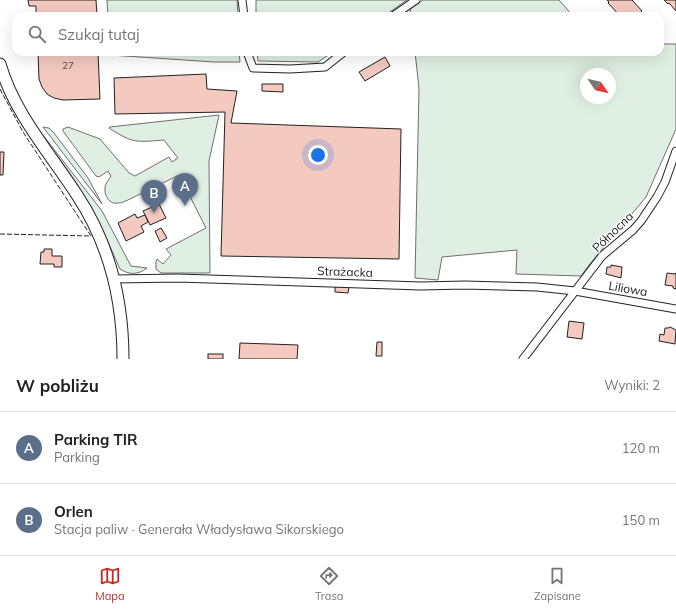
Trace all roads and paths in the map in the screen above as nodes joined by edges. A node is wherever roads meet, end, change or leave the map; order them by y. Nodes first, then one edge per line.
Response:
1 (242, 0) edge
2 (416, 0) edge
3 (244, 12) edge
4 (399, 12) edge
5 (248, 56) edge
6 (339, 56) edge
7 (0, 64) edge
8 (676, 151) edge
9 (114, 279) junction
10 (575, 291) junction
11 (676, 309) edge
12 (123, 359) edge
13 (523, 359) edge

1 - 3 street
2 - 4 street
5 - 6 street
7 - 9 main road
8 - 10 street, Północna
9 - 10 street, Strażacka
9 - 12 main road
10 - 11 street, Liliowa
10 - 13 street, Północna

